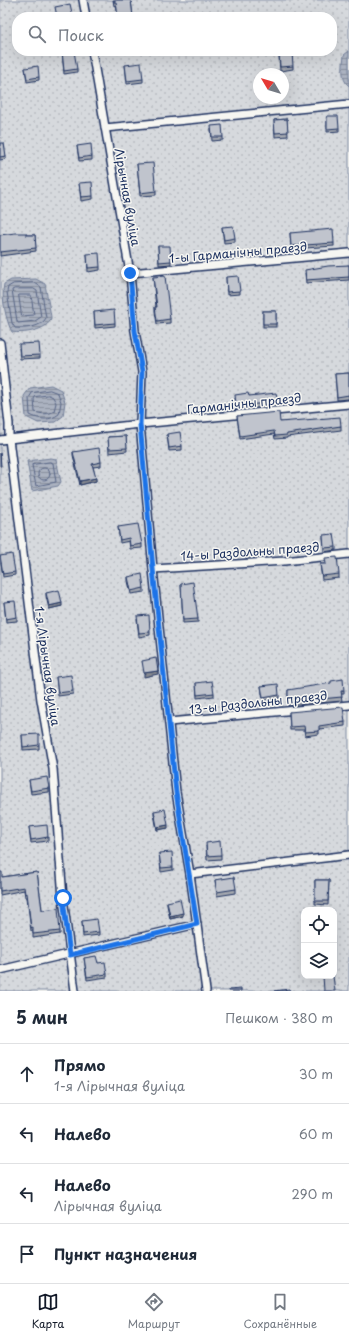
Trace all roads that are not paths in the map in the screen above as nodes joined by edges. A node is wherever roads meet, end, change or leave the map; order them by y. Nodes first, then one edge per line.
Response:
1 (83, 0) edge
2 (85, 12) edge
3 (93, 56) edge
4 (349, 104) edge
5 (105, 128) junction
6 (349, 253) edge
7 (130, 273) junction
8 (0, 343) edge
9 (349, 404) edge
10 (140, 424) junction
11 (9, 439) junction
12 (0, 440) edge
13 (349, 554) edge
14 (153, 569) junction
15 (349, 705) edge
16 (169, 722) junction
17 (349, 855) edge
18 (190, 874) junction
19 (197, 924) junction
20 (70, 955) junction
21 (0, 970) edge
22 (75, 991) edge
23 (206, 991) edge

1 - 2 lane
3 - 5 lane, Лірычная вуліца
4 - 5 lane
5 - 7 lane, Лірычная вуліца
6 - 7 lane, 1-ы Гарманічны праезд
7 - 10 lane, Лірычная вуліца
8 - 11 lane, 1-я Лірычная вуліца
9 - 10 lane, Гарманічны праезд
10 - 11 lane, Гарманічны праезд
10 - 14 lane, Лірычная вуліца
11 - 12 lane, Гарманічны праезд
11 - 20 lane, 1-я Лірычная вуліца
13 - 14 lane, 14-ы Раздольны праезд
14 - 16 lane, Лірычная вуліца
15 - 16 lane, 13-ы Раздольны праезд
16 - 18 lane, Лірычная вуліца
17 - 18 lane
18 - 19 lane, Лірычная вуліца
19 - 20 lane
19 - 23 lane, Лірычная вуліца
20 - 21 lane
20 - 22 lane, 1-я Лірычная вуліца

